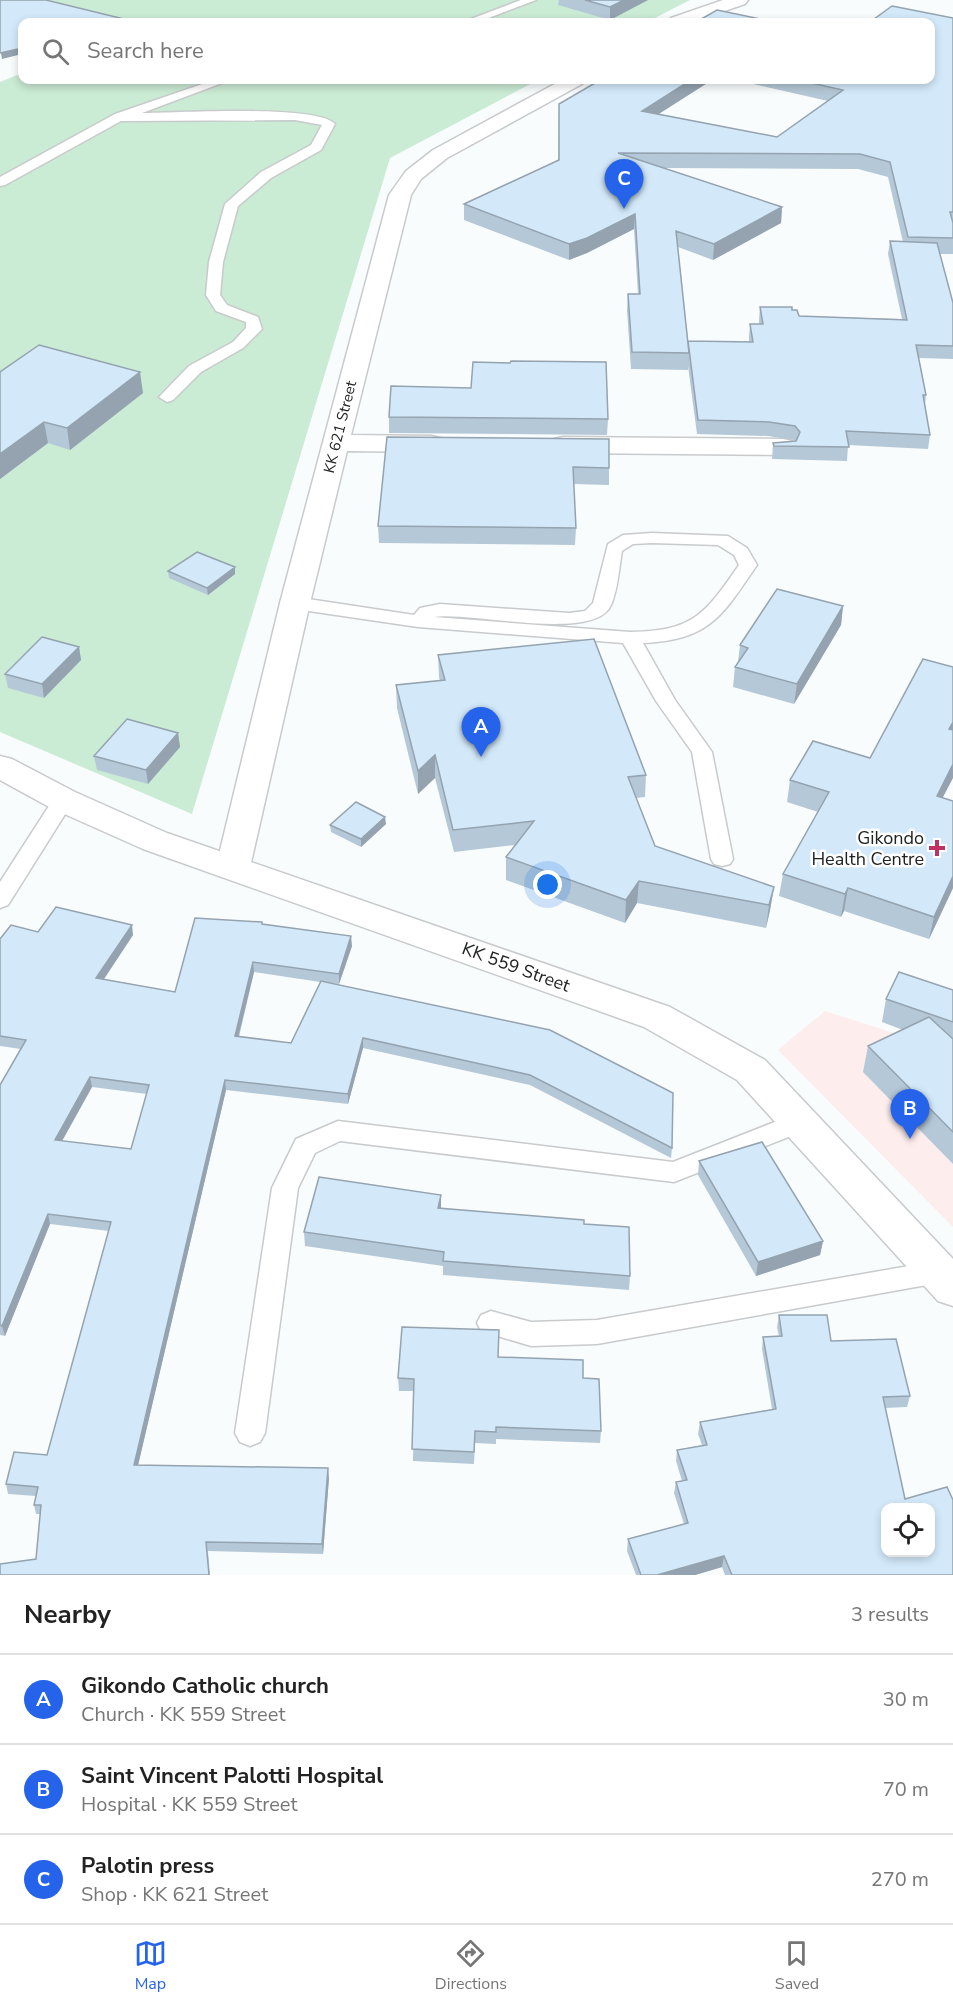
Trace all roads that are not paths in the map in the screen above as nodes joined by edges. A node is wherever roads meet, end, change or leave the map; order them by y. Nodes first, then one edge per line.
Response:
1 (531, 0) edge
2 (739, 0) edge
3 (480, 18) edge
4 (688, 18) edge
5 (213, 84) edge
6 (568, 84) edge
7 (119, 117) junction
8 (0, 182) edge
9 (167, 396) dead end
10 (336, 443) junction
11 (454, 444) edge
12 (536, 445) edge
13 (783, 447) edge
14 (296, 603) junction
15 (418, 621) junction
16 (630, 638) junction
17 (0, 766) edge
18 (63, 800) junction
19 (722, 859) dead end
20 (233, 867) junction
21 (0, 900) edge
22 (800, 1122) junction
23 (946, 1280) edge
24 (491, 1323) dead end
25 (250, 1433) dead end

1 - 3 lane
2 - 4 street
5 - 7 lane
6 - 10 street, KK 621 Street
7 - 8 lane
7 - 9 lane
10 - 11 street
10 - 14 street, KK 621 Street
12 - 13 street
14 - 15 lane
14 - 20 street, KK 621 Street
15 - 16 lane
15 - 16 lane
16 - 19 lane
17 - 18 street, KK 559 Street
18 - 20 street, KK 559 Street
18 - 21 lane
20 - 22 street, KK 559 Street
22 - 23 street, KK 559 Street
22 - 25 lane
23 - 24 lane

